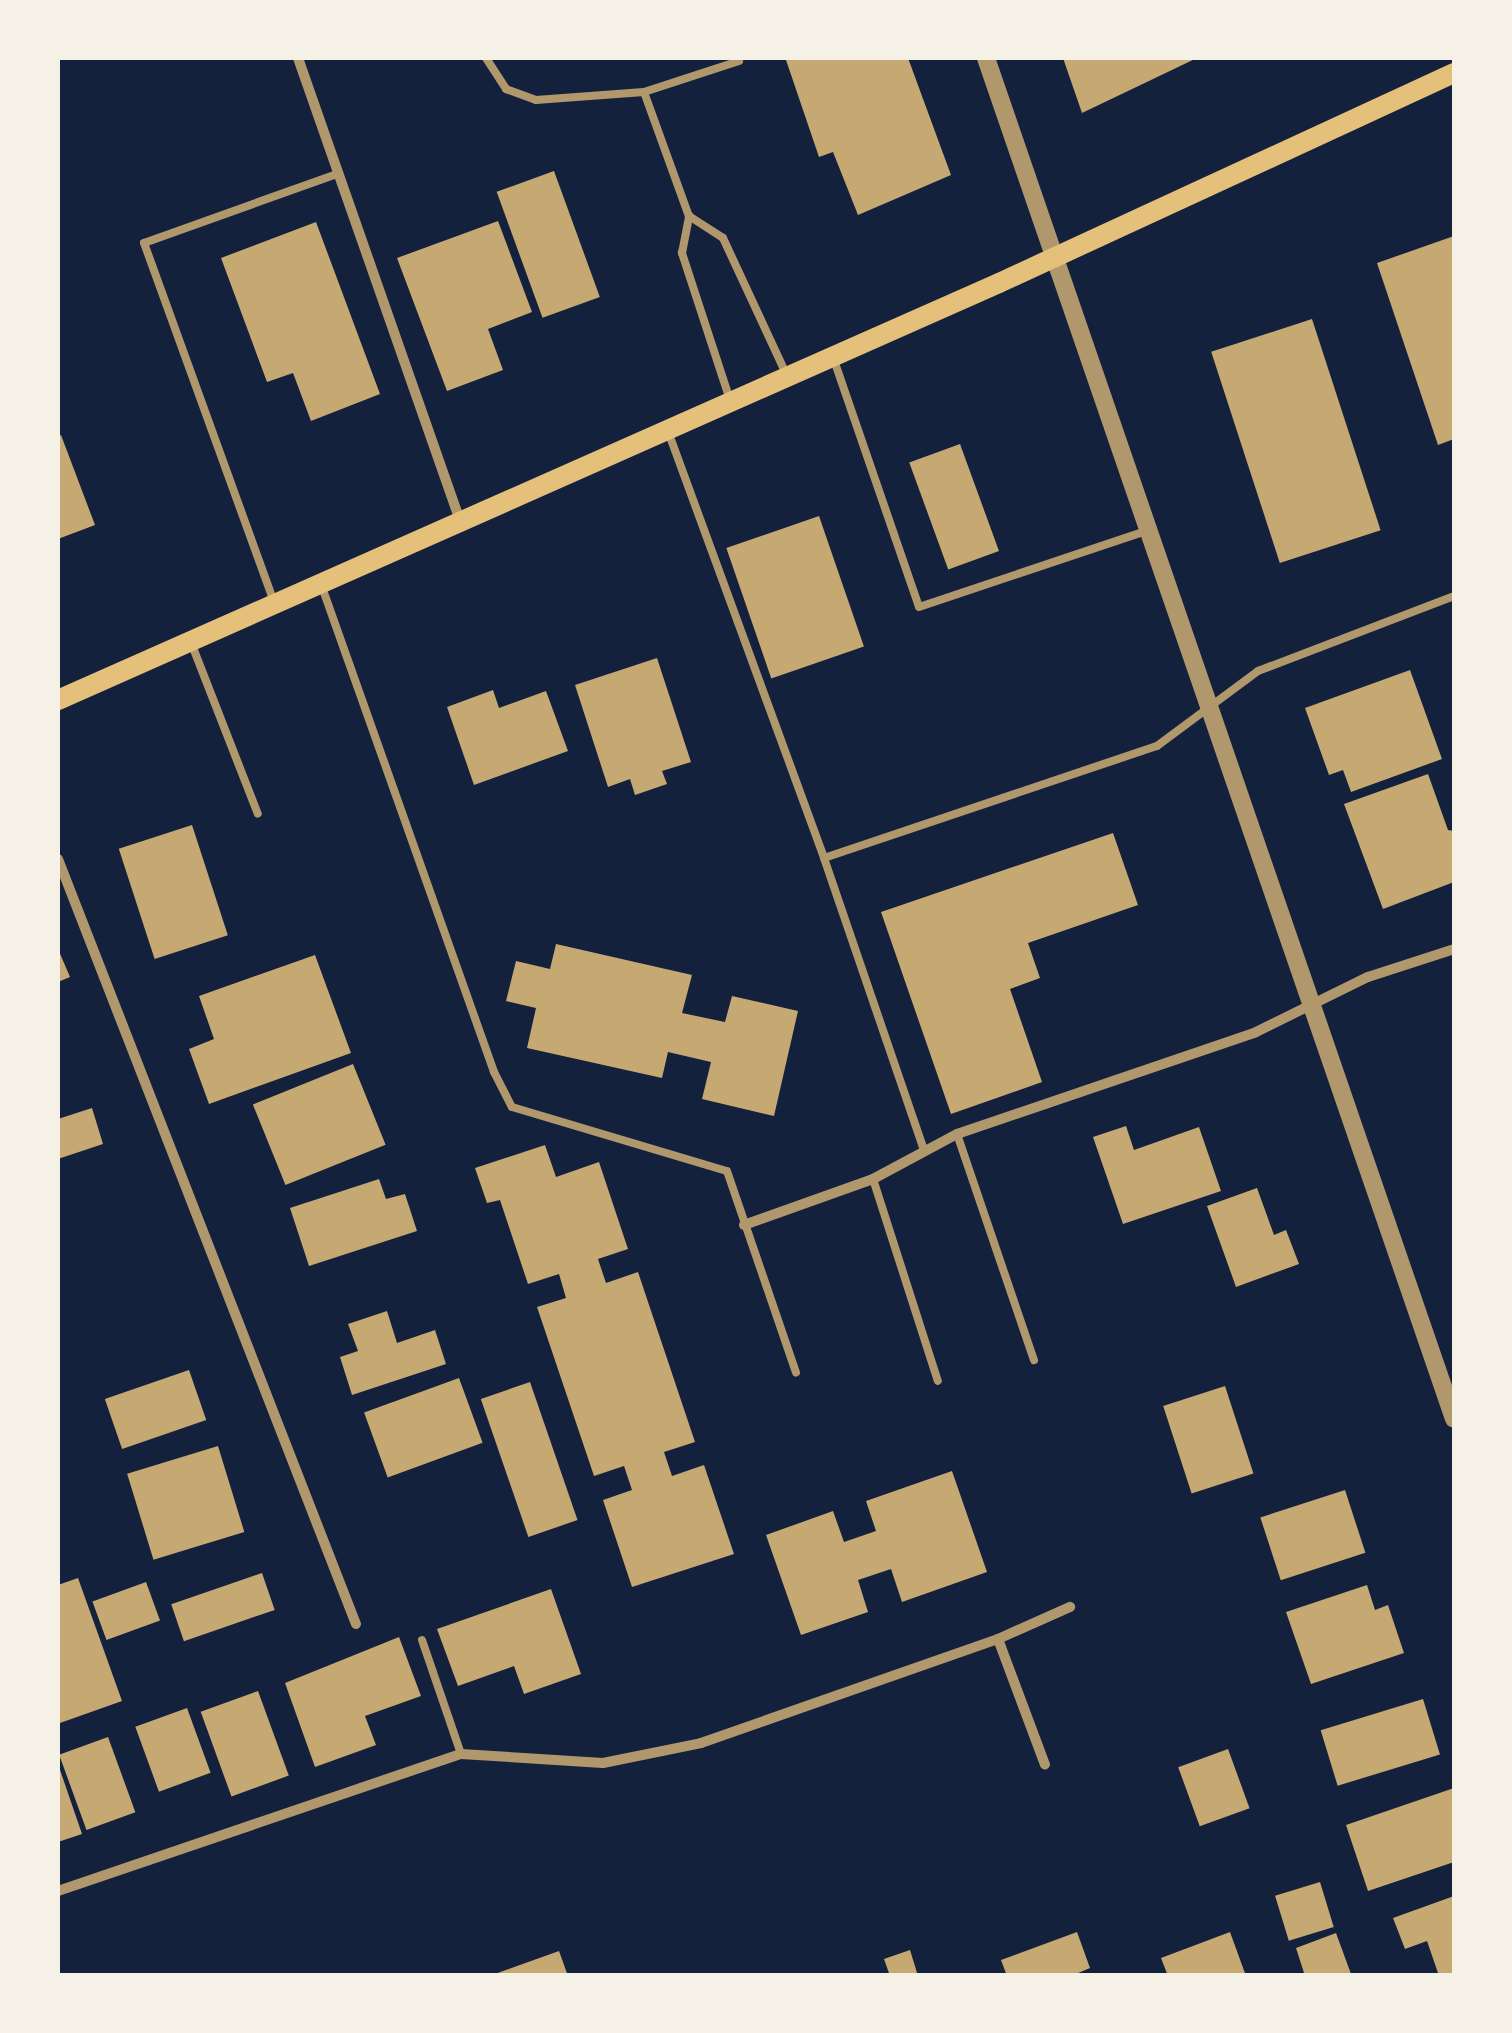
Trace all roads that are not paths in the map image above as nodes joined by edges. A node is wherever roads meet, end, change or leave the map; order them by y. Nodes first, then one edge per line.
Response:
1 (298, 58) edge
2 (486, 58) edge
3 (986, 58) edge
4 (739, 61) dead end
5 (1454, 73) edge
6 (644, 92) junction
7 (337, 174) junction
8 (689, 216) junction
9 (1056, 256) junction
10 (832, 356) junction
11 (786, 376) junction
12 (730, 400) junction
13 (667, 429) junction
14 (460, 520) junction
15 (1150, 530) junction
16 (321, 582) junction
17 (1454, 596) edge
18 (274, 602) junction
19 (190, 641) junction
20 (58, 700) edge
21 (1211, 709) junction
22 (258, 814) dead end
23 (824, 858) junction
24 (58, 859) edge
25 (1454, 949) edge
26 (1314, 1007) junction
27 (956, 1134) junction
28 (924, 1150) junction
29 (873, 1179) junction
30 (744, 1225) junction
31 (1034, 1360) dead end
32 (796, 1374) dead end
33 (938, 1381) dead end
34 (1454, 1418) edge
35 (1070, 1607) dead end
36 (356, 1624) dead end
37 (998, 1639) junction
38 (422, 1640) dead end
39 (461, 1754) junction
40 (1045, 1765) dead end
41 (58, 1892) edge

1 - 7 street
2 - 6 lane
3 - 9 street
4 - 6 lane
5 - 9 main road
6 - 8 lane
7 - 14 street
7 - 18 lane
8 - 11 lane
8 - 12 lane
9 - 10 main road
9 - 15 street
10 - 11 main road
10 - 15 lane
11 - 12 main road
12 - 13 main road
13 - 14 main road
13 - 23 lane
14 - 16 main road
15 - 21 street
16 - 18 main road
16 - 30 lane
17 - 21 lane
18 - 19 main road
19 - 20 main road
19 - 22 lane
21 - 23 lane
21 - 26 street
23 - 28 lane
24 - 36 street
25 - 26 street
26 - 27 street
26 - 34 street
27 - 28 street
27 - 31 lane
28 - 29 street
29 - 30 street
29 - 33 lane
30 - 32 lane
35 - 37 street
37 - 39 street
37 - 40 street
38 - 39 lane
39 - 41 street

